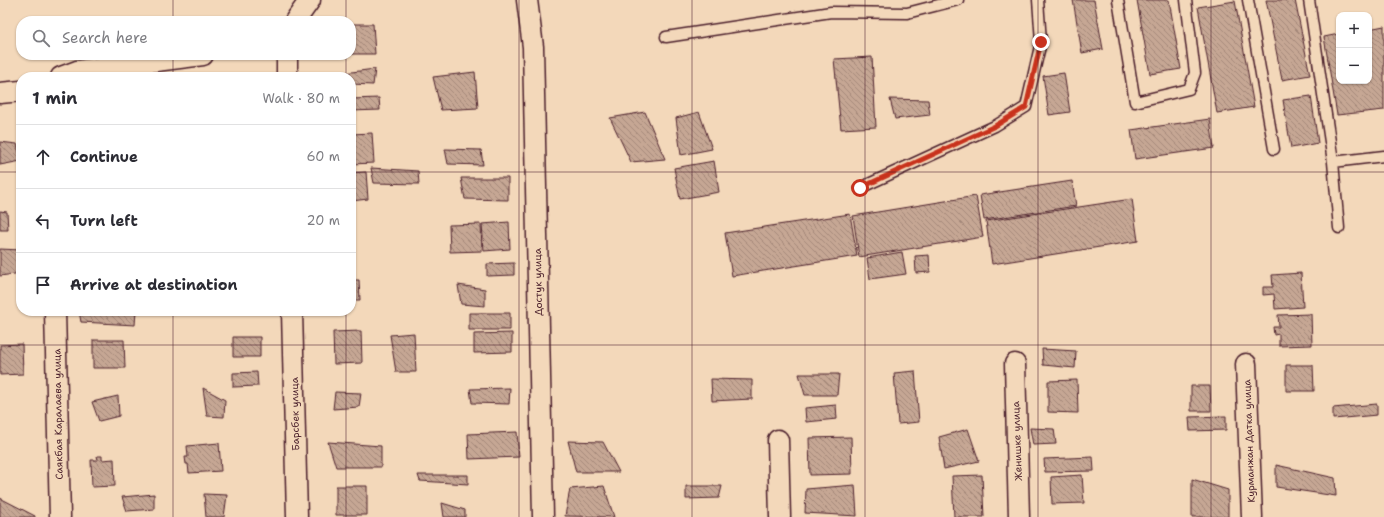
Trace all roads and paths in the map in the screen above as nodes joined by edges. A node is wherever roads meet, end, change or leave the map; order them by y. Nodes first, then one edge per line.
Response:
1 (310, 0) edge
2 (527, 0) edge
3 (958, 0) edge
4 (1038, 0) edge
5 (1118, 0) edge
6 (1186, 0) edge
7 (1248, 0) edge
8 (1309, 0) edge
9 (299, 16) edge
10 (666, 37) dead end
11 (164, 60) edge
12 (287, 60) edge
13 (74, 72) edge
14 (287, 72) edge
15 (16, 91) edge
16 (0, 93) edge
17 (1274, 149) dead end
18 (1384, 156) edge
19 (1333, 162) junction
20 (860, 188) dead end
21 (1339, 228) dead end
22 (55, 316) edge
23 (292, 316) edge
24 (1015, 364) dead end
25 (1246, 364) dead end
26 (778, 440) dead end
27 (60, 517) edge
28 (297, 517) edge
29 (543, 517) edge
30 (780, 517) edge
31 (1019, 517) edge
32 (1252, 517) edge

1 - 9 street
2 - 29 street, Достук улица
3 - 10 lane
4 - 20 lane
5 - 6 lane
7 - 17 lane
8 - 19 lane
11 - 13 street
12 - 14 street
15 - 16 street
18 - 19 lane
19 - 21 lane
22 - 27 street, Саякбая Каралаева улица
23 - 28 street, Барсбек улица
24 - 31 street, Женишке улица
25 - 32 street, Курманжан Датка улица
26 - 30 street

